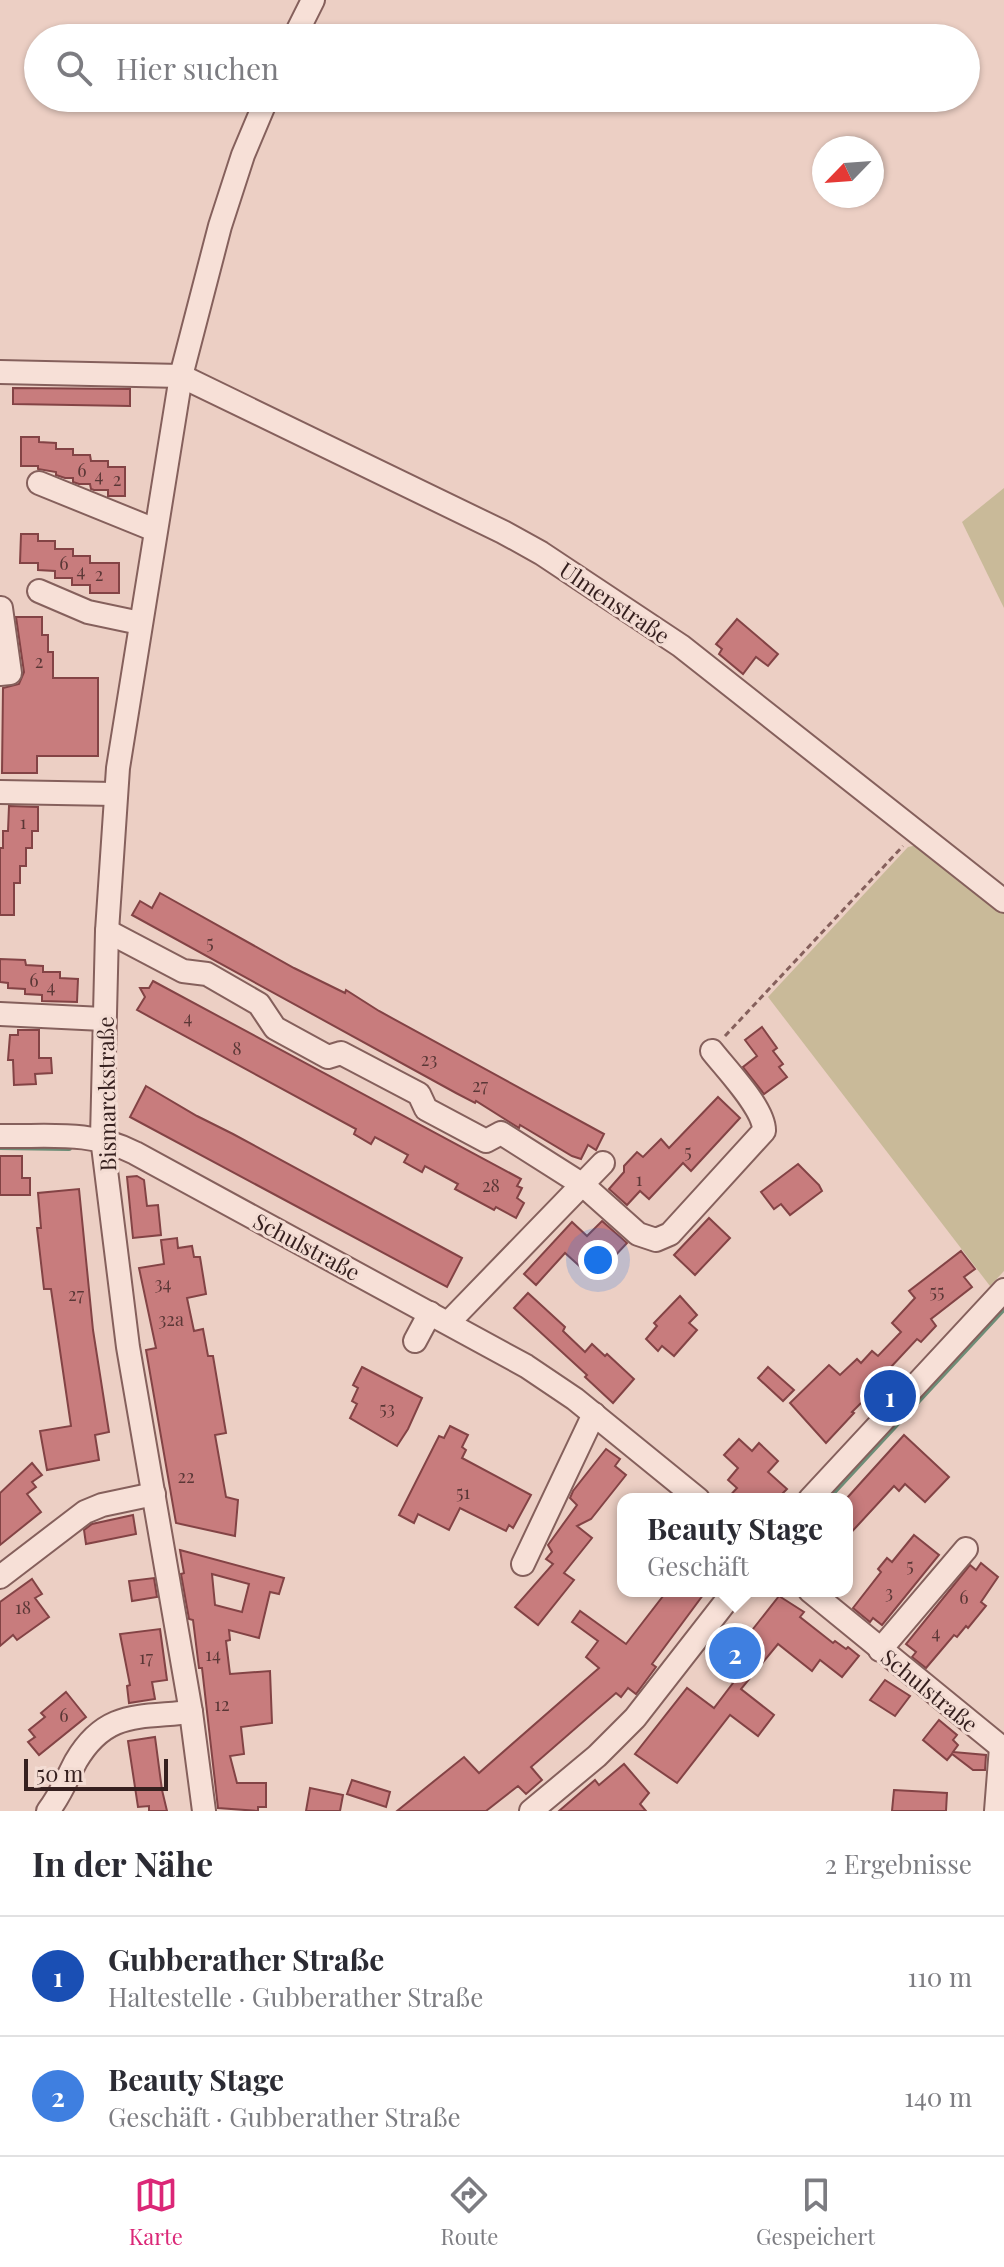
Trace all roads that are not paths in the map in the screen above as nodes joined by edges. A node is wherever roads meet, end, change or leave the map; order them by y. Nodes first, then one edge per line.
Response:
1 (313, 0) edge
2 (301, 24) edge
3 (261, 112) edge
4 (0, 372) edge
5 (181, 376) junction
6 (39, 483) dead end
7 (155, 530) junction
8 (39, 591) dead end
9 (1, 608) edge
10 (140, 623) junction
11 (0, 674) edge
12 (0, 792) edge
13 (115, 794) junction
14 (1004, 901) edge
15 (107, 931) junction
16 (0, 1014) edge
17 (103, 1019) junction
18 (712, 1051) road end
19 (0, 1136) edge
20 (102, 1138) junction
21 (603, 1163) dead end
22 (583, 1185) junction
23 (1004, 1290) edge
24 (440, 1318) junction
25 (415, 1341) dead end
26 (594, 1414) junction
27 (691, 1493) edge
28 (816, 1493) edge
29 (154, 1494) junction
30 (966, 1549) dead end
31 (523, 1564) dead end
32 (0, 1577) edge
33 (729, 1597) edge
34 (817, 1597) edge
35 (880, 1650) junction
36 (191, 1712) junction
37 (1002, 1746) edge
38 (48, 1811) edge
39 (204, 1811) edge
40 (531, 1811) edge
41 (996, 1811) edge

1 - 2 street
3 - 5 street, Bismarckstraße
4 - 5 street
5 - 7 street, Bismarckstraße
5 - 14 street, Ulmenstraße
6 - 7 street
7 - 10 street, Bismarckstraße
8 - 10 street
9 - 11 street
10 - 13 street, Bismarckstraße
12 - 13 street
13 - 15 street, Bismarckstraße
15 - 17 street, Bismarckstraße
15 - 22 street
16 - 17 street
17 - 20 street, Bismarckstraße
18 - 22 street
19 - 20 street, Schulstraße
20 - 24 street, Schulstraße
20 - 29 street, Bismarckstraße
21 - 22 street
22 - 24 street
23 - 28 street
24 - 25 street
24 - 26 street, Schulstraße
26 - 27 street, Schulstraße
26 - 31 street
29 - 32 street
29 - 36 street, Bismarckstraße
30 - 35 street
33 - 40 street
34 - 35 street, Schulstraße
35 - 37 street, Schulstraße
36 - 38 street
36 - 39 street, Bismarckstraße
37 - 41 street, Schulstraße

